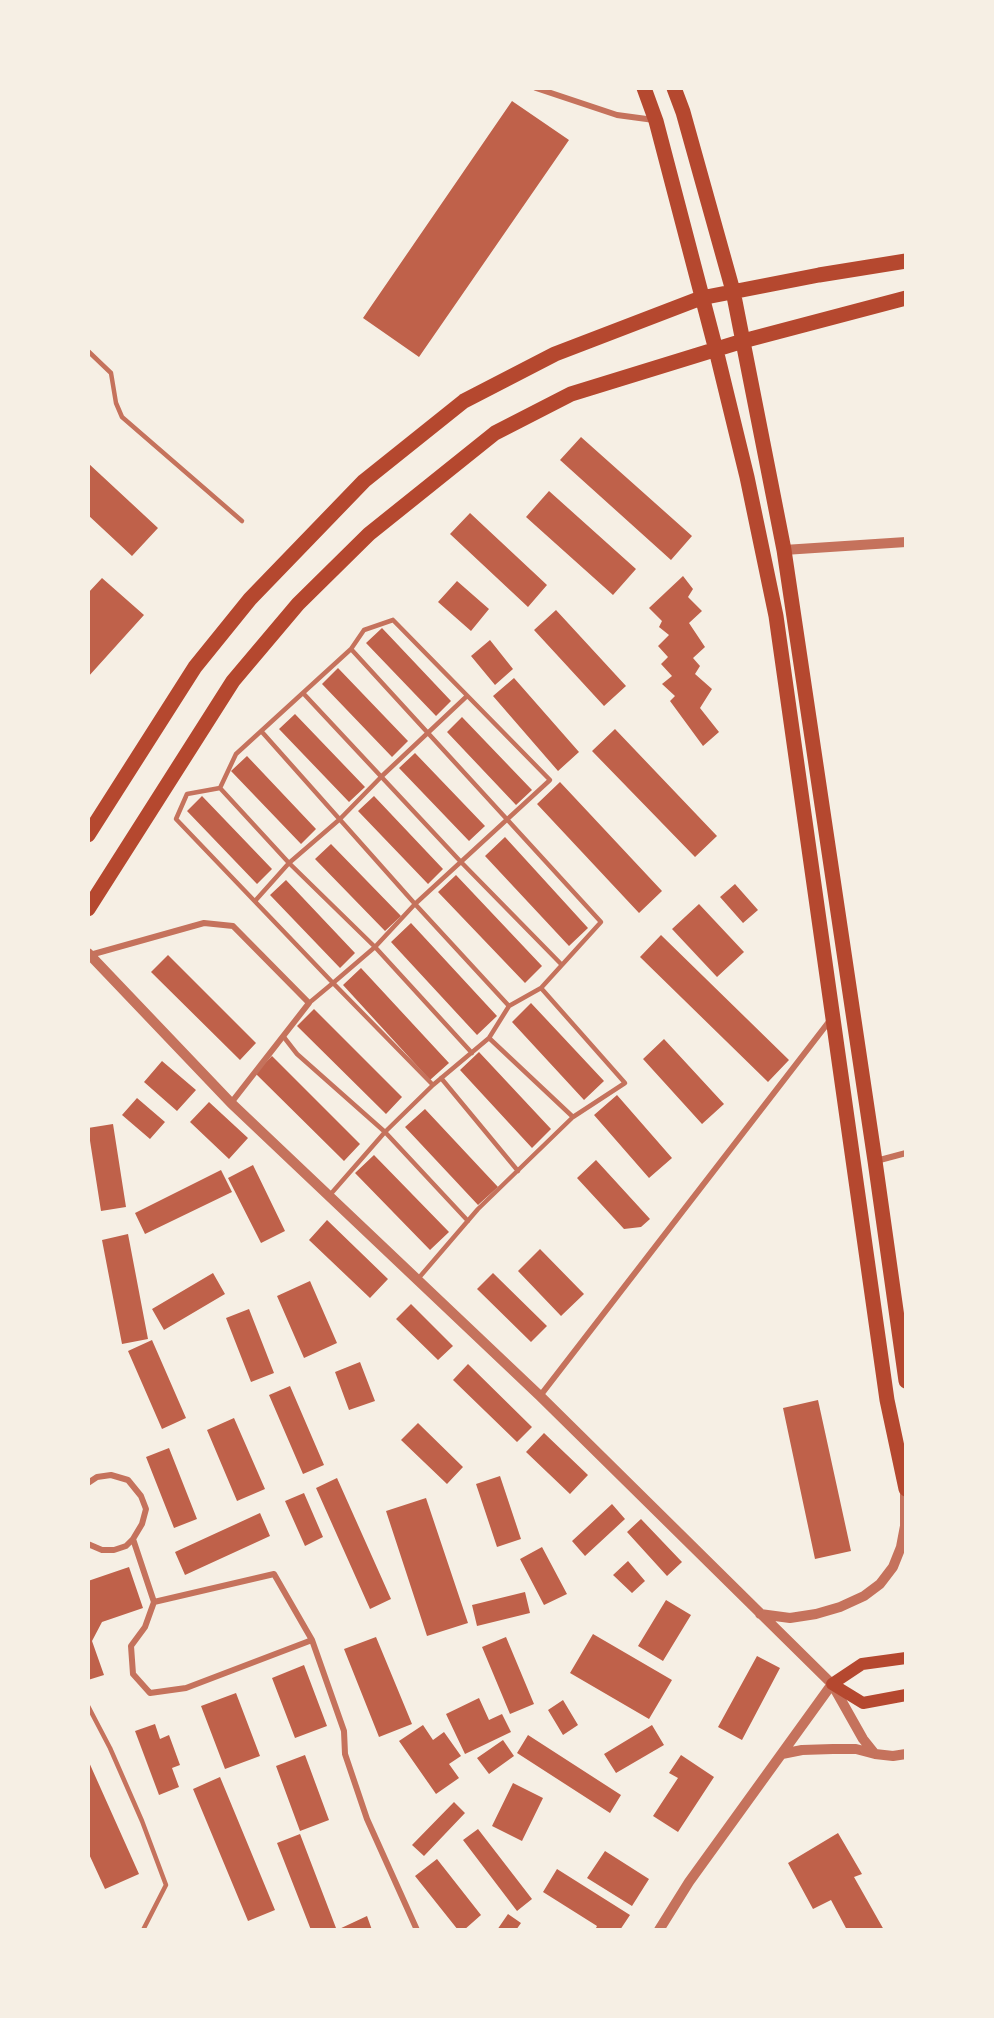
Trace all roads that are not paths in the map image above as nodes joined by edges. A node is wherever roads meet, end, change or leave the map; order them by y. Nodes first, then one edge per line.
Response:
1 (536, 88) edge
2 (644, 88) edge
3 (674, 88) edge
4 (656, 121) junction
5 (906, 261) edge
6 (733, 291) junction
7 (701, 298) junction
8 (906, 298) edge
9 (743, 341) junction
10 (716, 350) junction
11 (88, 351) edge
12 (243, 521) dead end
13 (906, 542) edge
14 (784, 550) junction
15 (351, 649) junction
16 (303, 693) junction
17 (467, 696) junction
18 (262, 732) junction
19 (429, 734) junction
20 (382, 777) junction
21 (220, 789) junction
22 (340, 819) junction
23 (508, 820) junction
24 (88, 835) edge
25 (289, 862) junction
26 (461, 862) junction
27 (255, 901) junction
28 (415, 904) junction
29 (88, 909) edge
30 (375, 947) junction
31 (89, 954) edge
32 (562, 965) junction
33 (333, 983) junction
34 (541, 988) junction
35 (309, 1003) junction
36 (509, 1006) junction
37 (833, 1016) junction
38 (283, 1036) junction
39 (489, 1038) junction
40 (472, 1053) junction
41 (441, 1078) junction
42 (433, 1085) junction
43 (231, 1103) junction
44 (573, 1117) junction
45 (385, 1132) junction
46 (906, 1152) edge
47 (875, 1161) junction
48 (518, 1171) junction
49 (329, 1196) junction
50 (468, 1221) junction
51 (417, 1280) junction
52 (906, 1381) edge
53 (540, 1396) junction
54 (88, 1483) edge
55 (905, 1488) edge
56 (133, 1539) junction
57 (88, 1544) edge
58 (154, 1602) junction
59 (760, 1614) junction
60 (312, 1640) junction
61 (906, 1658) edge
62 (832, 1684) junction
63 (906, 1695) edge
64 (88, 1706) edge
65 (782, 1754) junction
66 (875, 1754) junction
67 (906, 1754) edge
68 (143, 1929) edge
69 (417, 1929) edge
70 (659, 1929) edge

1 - 4 street
2 - 4 main road
3 - 6 main road
4 - 7 main road
5 - 6 main road
6 - 7 main road
6 - 9 main road
7 - 10 main road
7 - 24 main road
8 - 9 main road
9 - 10 main road
9 - 14 main road
10 - 29 main road
10 - 37 main road
11 - 12 lane
13 - 14 street
14 - 47 main road
15 - 16 lane
15 - 17 lane
15 - 19 lane
16 - 18 lane
16 - 20 lane
17 - 19 lane
17 - 23 lane
18 - 21 lane
18 - 22 lane
19 - 20 lane
19 - 23 lane
20 - 22 lane
20 - 26 lane
21 - 25 lane
21 - 27 lane
22 - 25 lane
22 - 28 lane
23 - 26 lane
23 - 32 lane
25 - 27 lane
25 - 30 lane
26 - 28 lane
26 - 32 lane
27 - 33 lane
28 - 30 lane
28 - 36 lane
30 - 33 lane
30 - 40 lane
31 - 35 street
31 - 43 street
32 - 34 lane
33 - 35 lane
33 - 42 lane
34 - 36 lane
34 - 44 lane
35 - 38 street
36 - 39 lane
37 - 53 street
37 - 55 main road
38 - 43 street
38 - 45 lane
39 - 40 lane
39 - 44 lane
40 - 41 lane
41 - 42 lane
41 - 48 lane
42 - 45 lane
43 - 49 street
44 - 48 lane
45 - 49 lane
45 - 50 lane
46 - 47 street
47 - 52 main road
48 - 50 lane
49 - 51 street
50 - 51 lane
51 - 53 street
53 - 59 street
54 - 56 street
55 - 59 street
56 - 57 street
56 - 58 street
58 - 60 street
58 - 60 street
59 - 62 street
60 - 69 street
61 - 62 main road
62 - 63 main road
62 - 65 street
62 - 66 street
64 - 68 lane
65 - 66 street
65 - 70 street
66 - 67 street

